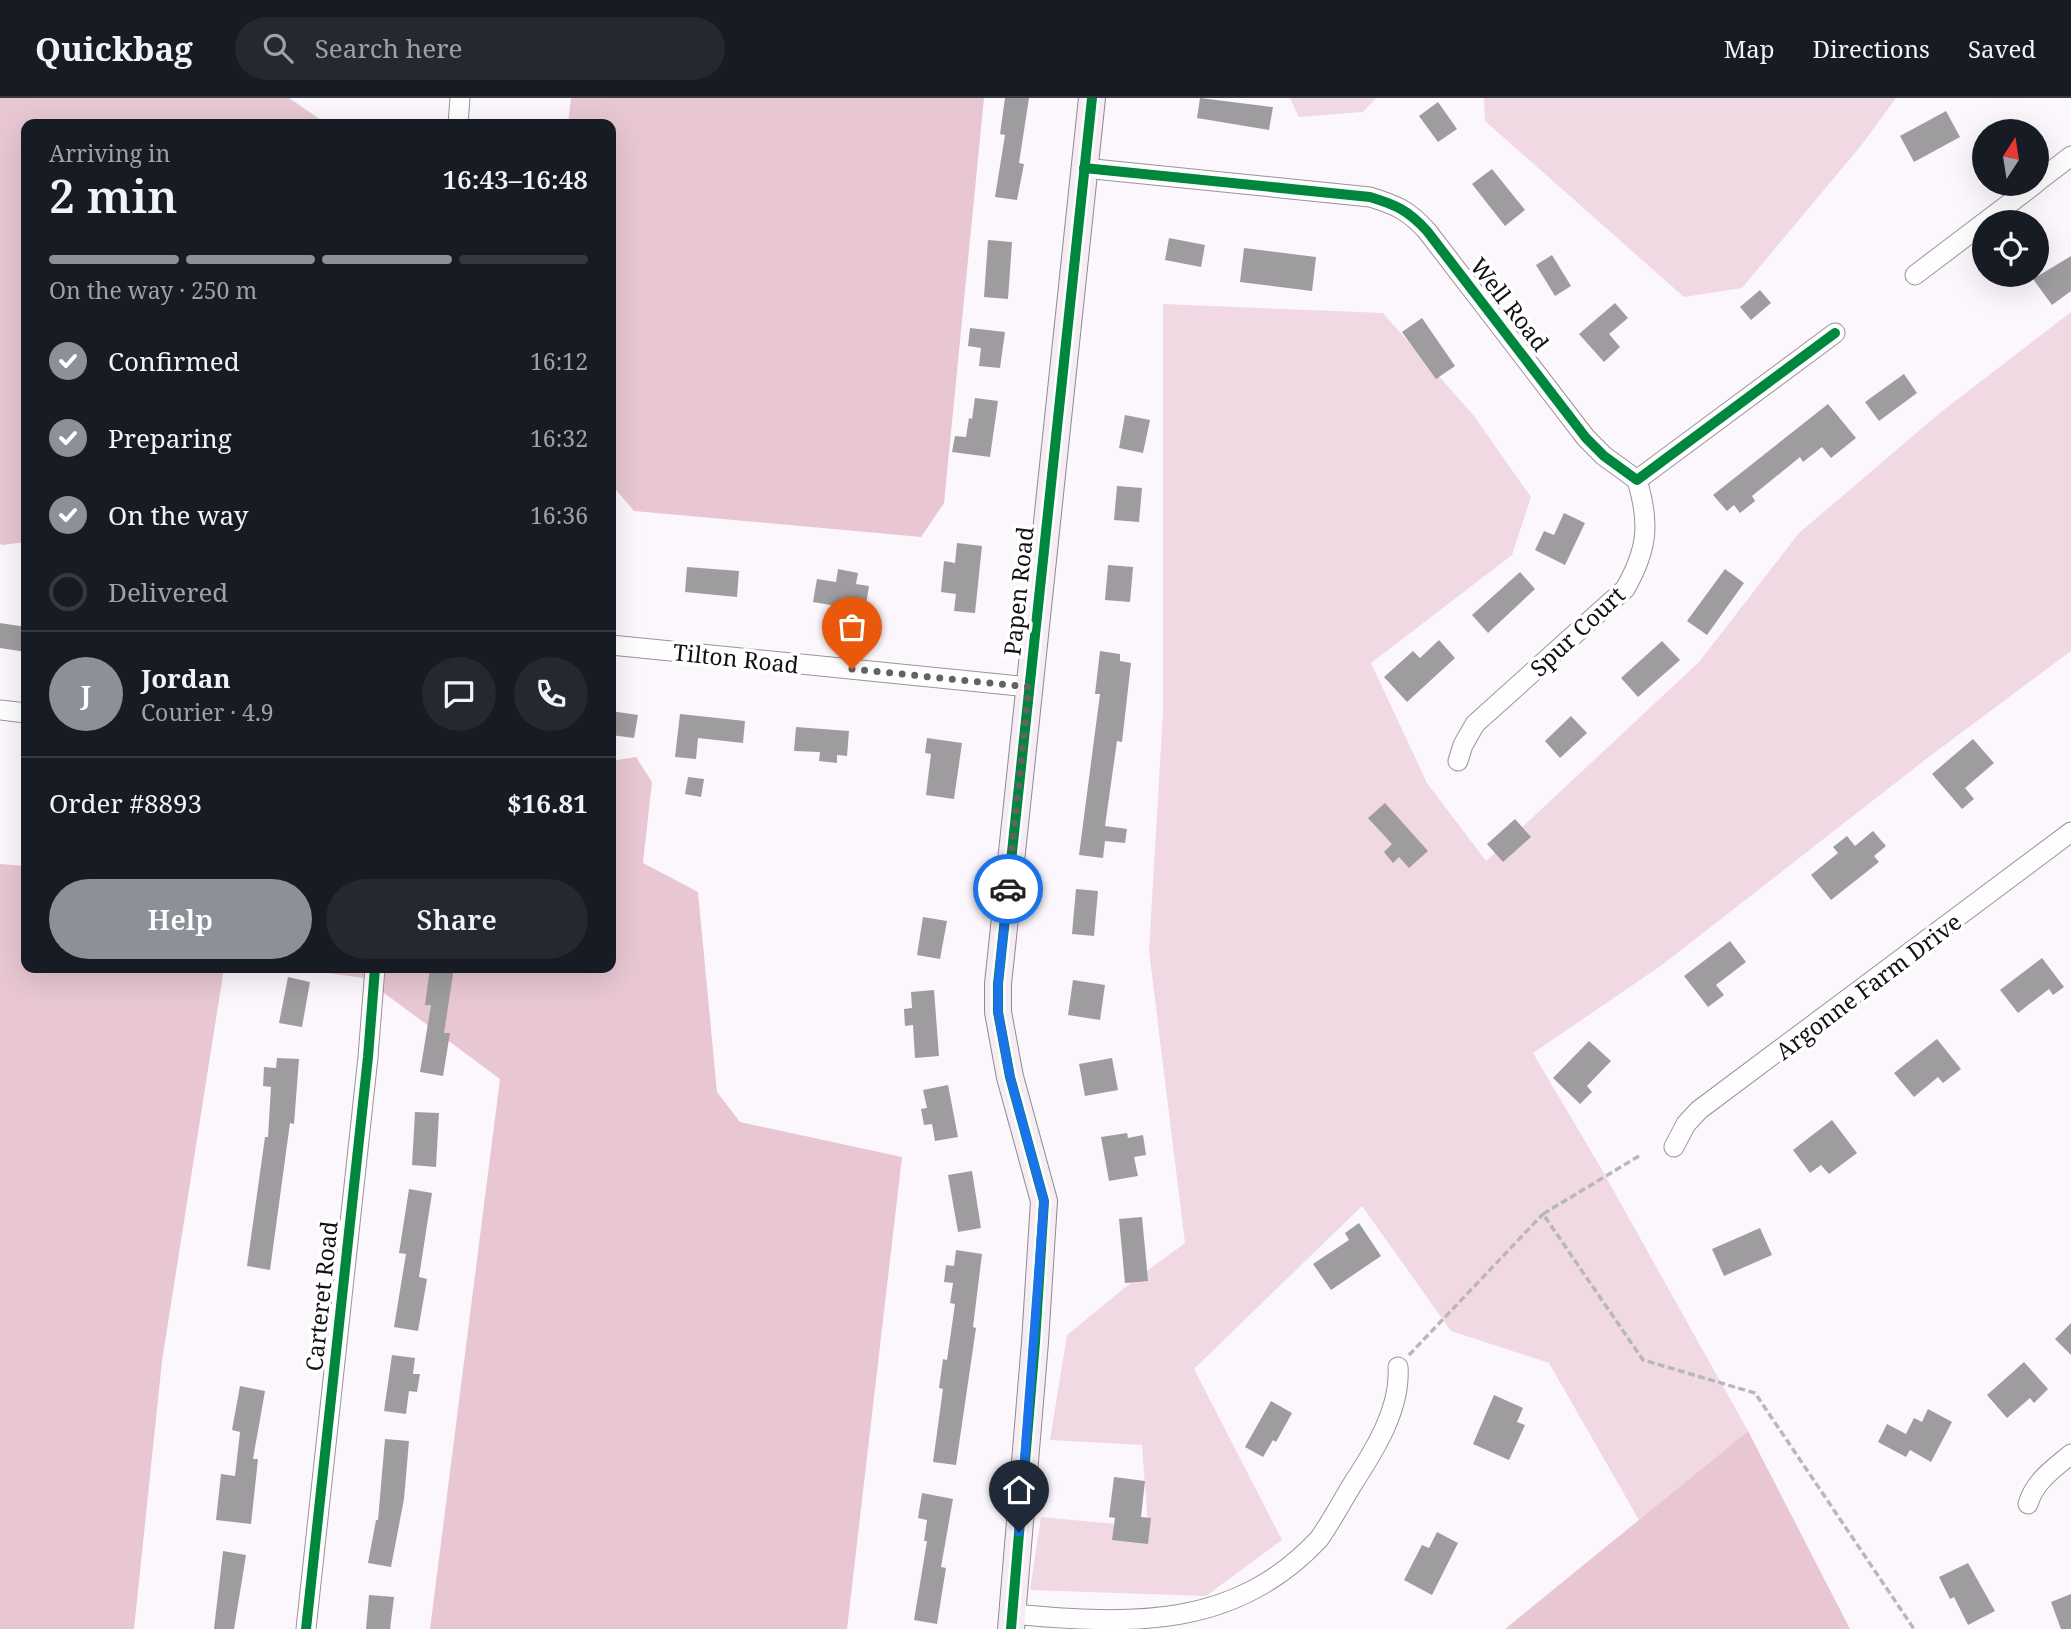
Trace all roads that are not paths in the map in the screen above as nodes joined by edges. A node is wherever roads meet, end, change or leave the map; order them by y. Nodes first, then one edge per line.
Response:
1 (460, 98) edge
2 (1091, 98) edge
3 (458, 119) edge
4 (2071, 156) edge
5 (1084, 168) junction
6 (2049, 173) edge
7 (2019, 196) edge
8 (1914, 275) dead end
9 (1835, 333) dead end
10 (1637, 480) junction
11 (616, 646) edge
12 (1029, 687) junction
13 (0, 710) edge
14 (21, 712) edge
15 (1458, 761) dead end
16 (2071, 832) edge
17 (374, 973) edge
18 (1674, 1147) dead end
19 (1398, 1367) road end
20 (2071, 1454) edge
21 (2028, 1504) dead end
22 (1012, 1621) edge
23 (306, 1629) edge

1 - 3 street
2 - 5 street, Papen Road
4 - 6 street
5 - 10 street, Well Road
5 - 12 street, Papen Road
7 - 8 street
9 - 10 street
10 - 15 street, Spur Court
11 - 12 street, Tilton Road
12 - 22 street, Papen Road
13 - 14 street
16 - 18 street, Argonne Farm Drive
17 - 23 street, Carteret Road
19 - 22 street
20 - 21 street

